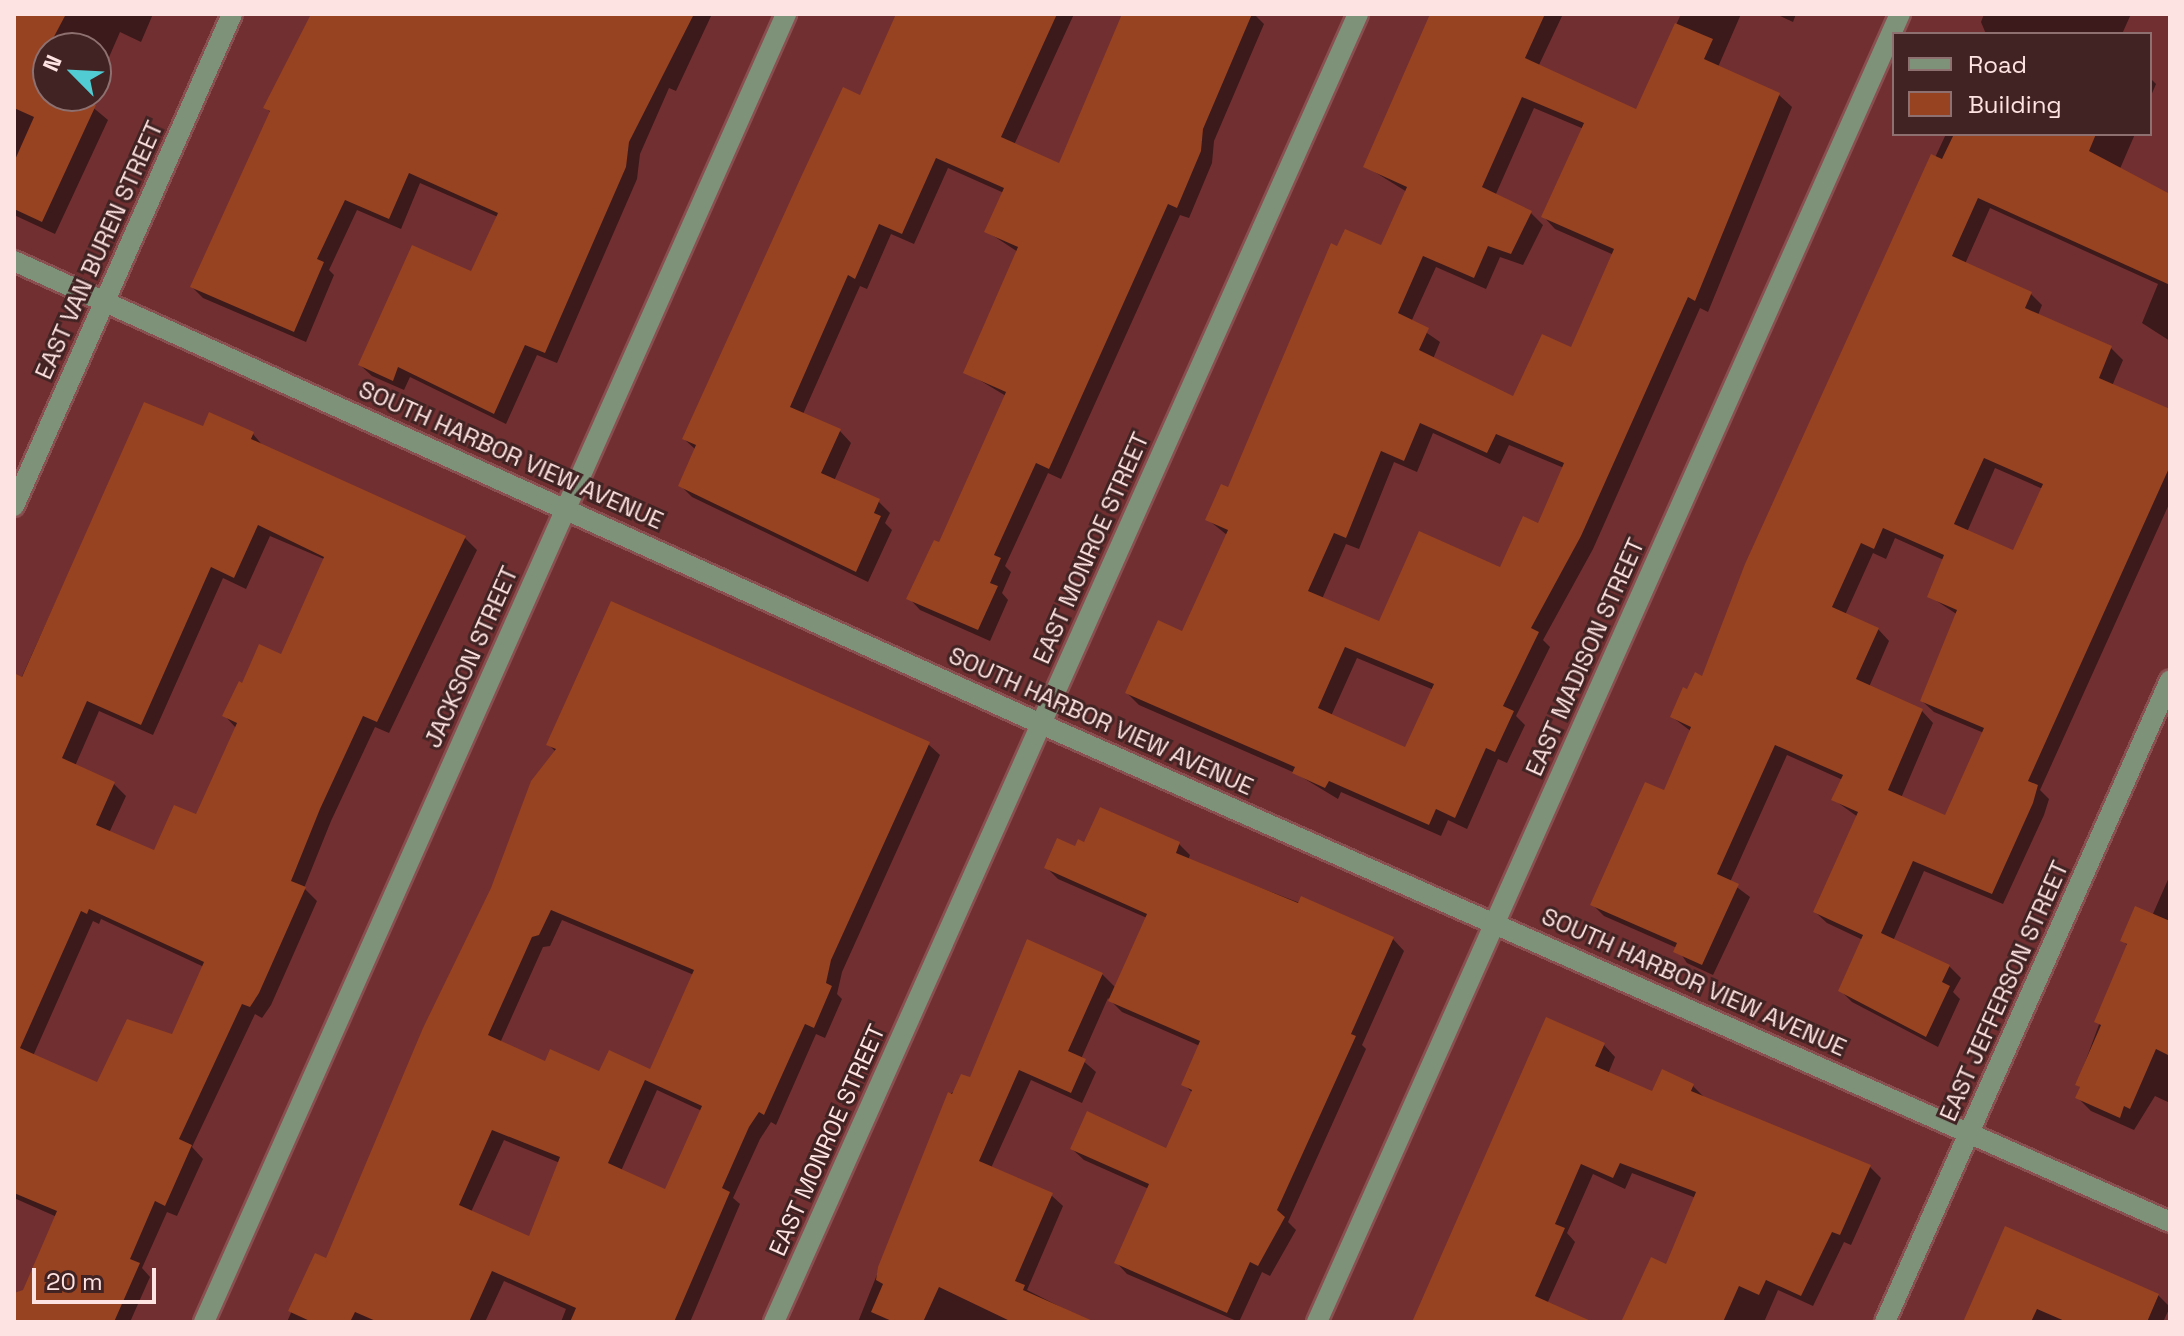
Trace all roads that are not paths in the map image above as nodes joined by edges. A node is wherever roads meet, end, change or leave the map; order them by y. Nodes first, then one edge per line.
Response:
1 (232, 14) edge
2 (786, 14) edge
3 (1358, 14) edge
4 (1900, 14) edge
5 (14, 261) edge
6 (105, 301) junction
7 (14, 506) edge
8 (567, 508) junction
9 (2170, 680) edge
10 (1041, 724) junction
11 (1496, 922) junction
12 (1969, 1133) junction
13 (2170, 1222) edge
14 (204, 1322) edge
15 (774, 1322) edge
16 (1317, 1322) edge
17 (1885, 1322) edge

1 - 6 street, EAST VAN BUREN STREET
2 - 8 street, JACKSON STREET
3 - 10 street, EAST MONROE STREET
4 - 11 street, EAST MADISON STREET
5 - 6 street, SOUTH HARBOR VIEW AVENUE
6 - 7 street, EAST VAN BUREN STREET
6 - 8 street, SOUTH HARBOR VIEW AVENUE
8 - 10 street, SOUTH HARBOR VIEW AVENUE
8 - 14 street, JACKSON STREET
9 - 12 street, EAST JEFFERSON STREET
10 - 11 street, SOUTH HARBOR VIEW AVENUE
10 - 15 street, EAST MONROE STREET
11 - 12 street, SOUTH HARBOR VIEW AVENUE
11 - 16 street, EAST MADISON STREET
12 - 13 street, SOUTH HARBOR VIEW AVENUE
12 - 17 street, EAST JEFFERSON STREET

